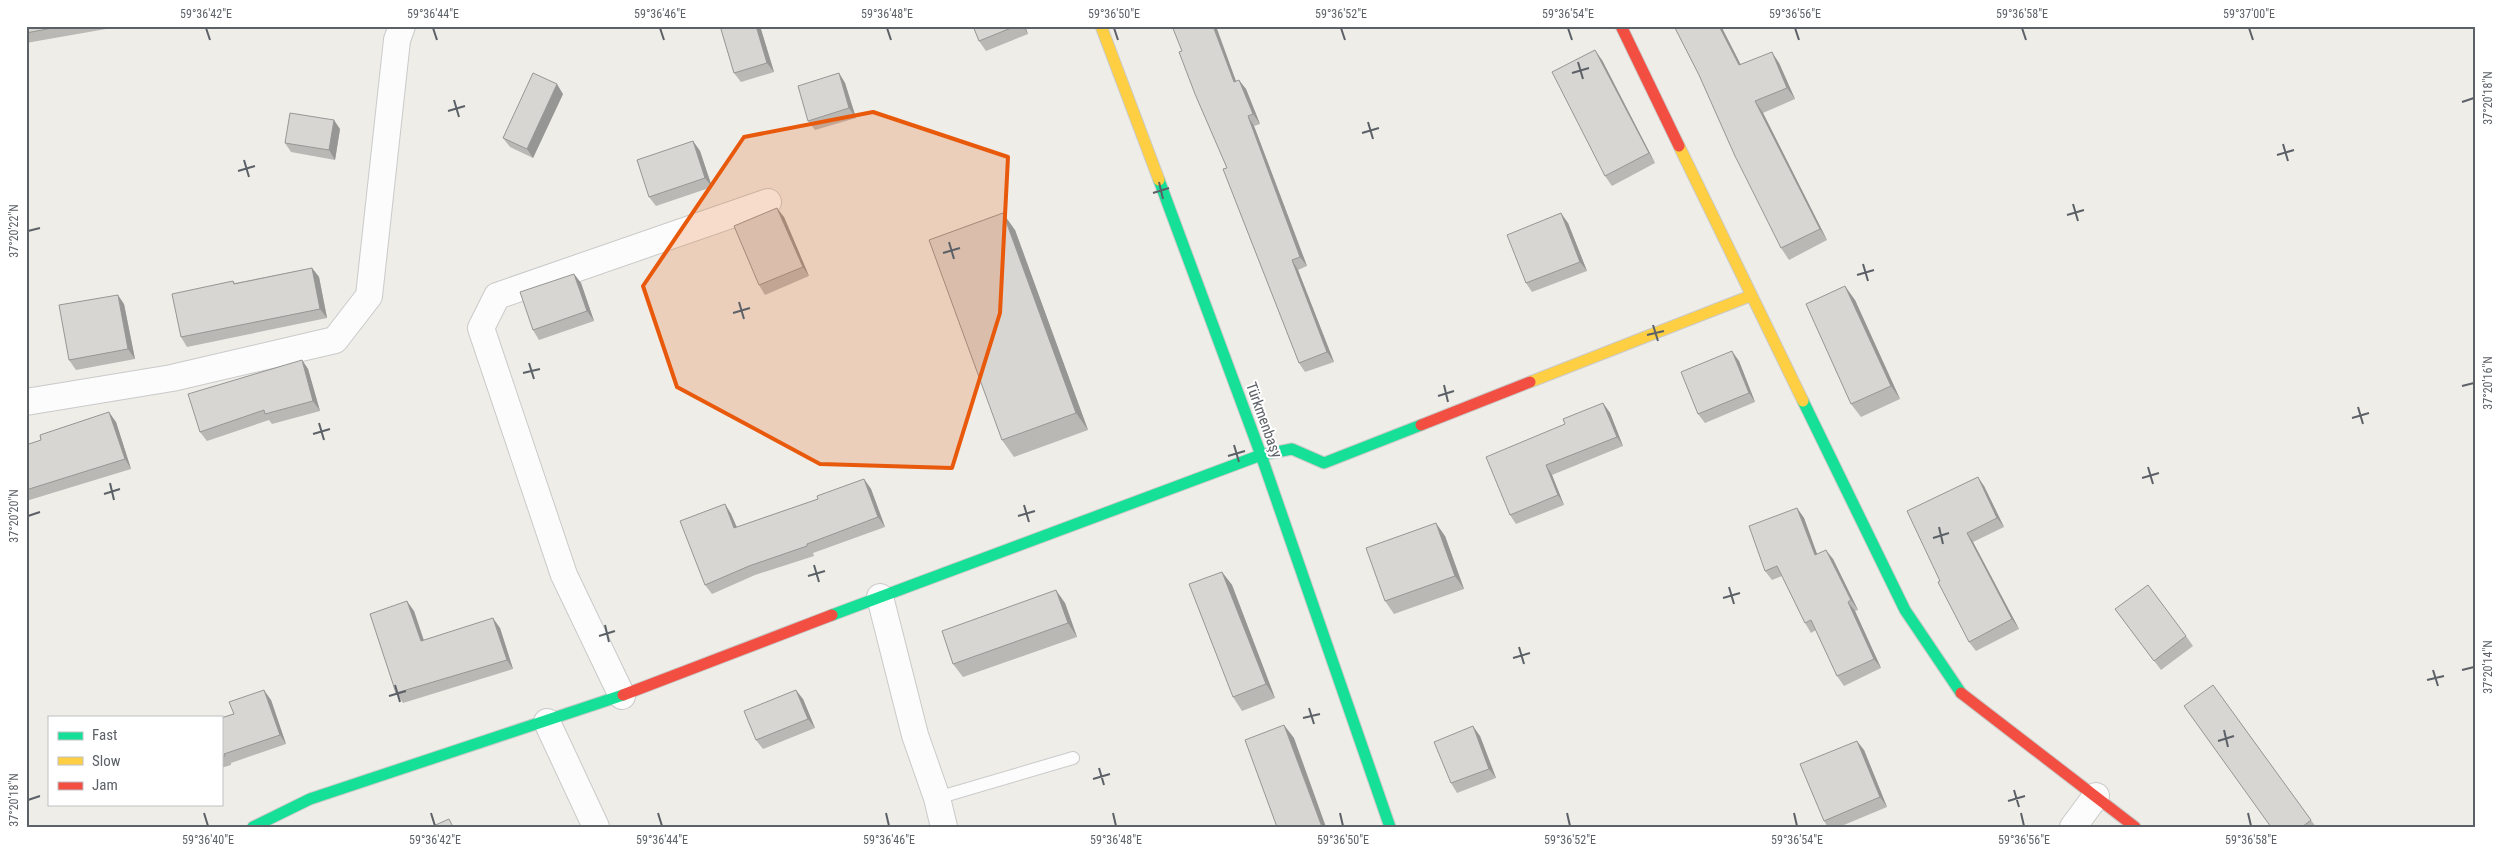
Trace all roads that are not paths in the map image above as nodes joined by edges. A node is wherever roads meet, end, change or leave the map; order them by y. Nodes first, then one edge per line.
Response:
1 (402, 26) edge
2 (1101, 26) edge
3 (1621, 26) edge
4 (768, 202) dead end
5 (1750, 296) junction
6 (26, 402) edge
7 (1262, 456) junction
8 (880, 597) junction
9 (622, 696) junction
10 (547, 722) junction
11 (1073, 758) dead end
12 (2096, 796) junction
13 (937, 798) junction
14 (253, 827) edge
15 (596, 827) edge
16 (944, 827) edge
17 (1390, 827) edge
18 (2072, 827) edge
19 (2135, 827) edge

1 - 6 street
2 - 7 street, Türkmenbaşy
3 - 5 street
4 - 9 street
5 - 7 street
5 - 12 street
7 - 8 street
7 - 17 street, Türkmenbaşy
8 - 9 street
8 - 13 street
9 - 10 street
10 - 14 street
10 - 15 street
11 - 13 lane
12 - 18 street
12 - 19 street
13 - 16 street

